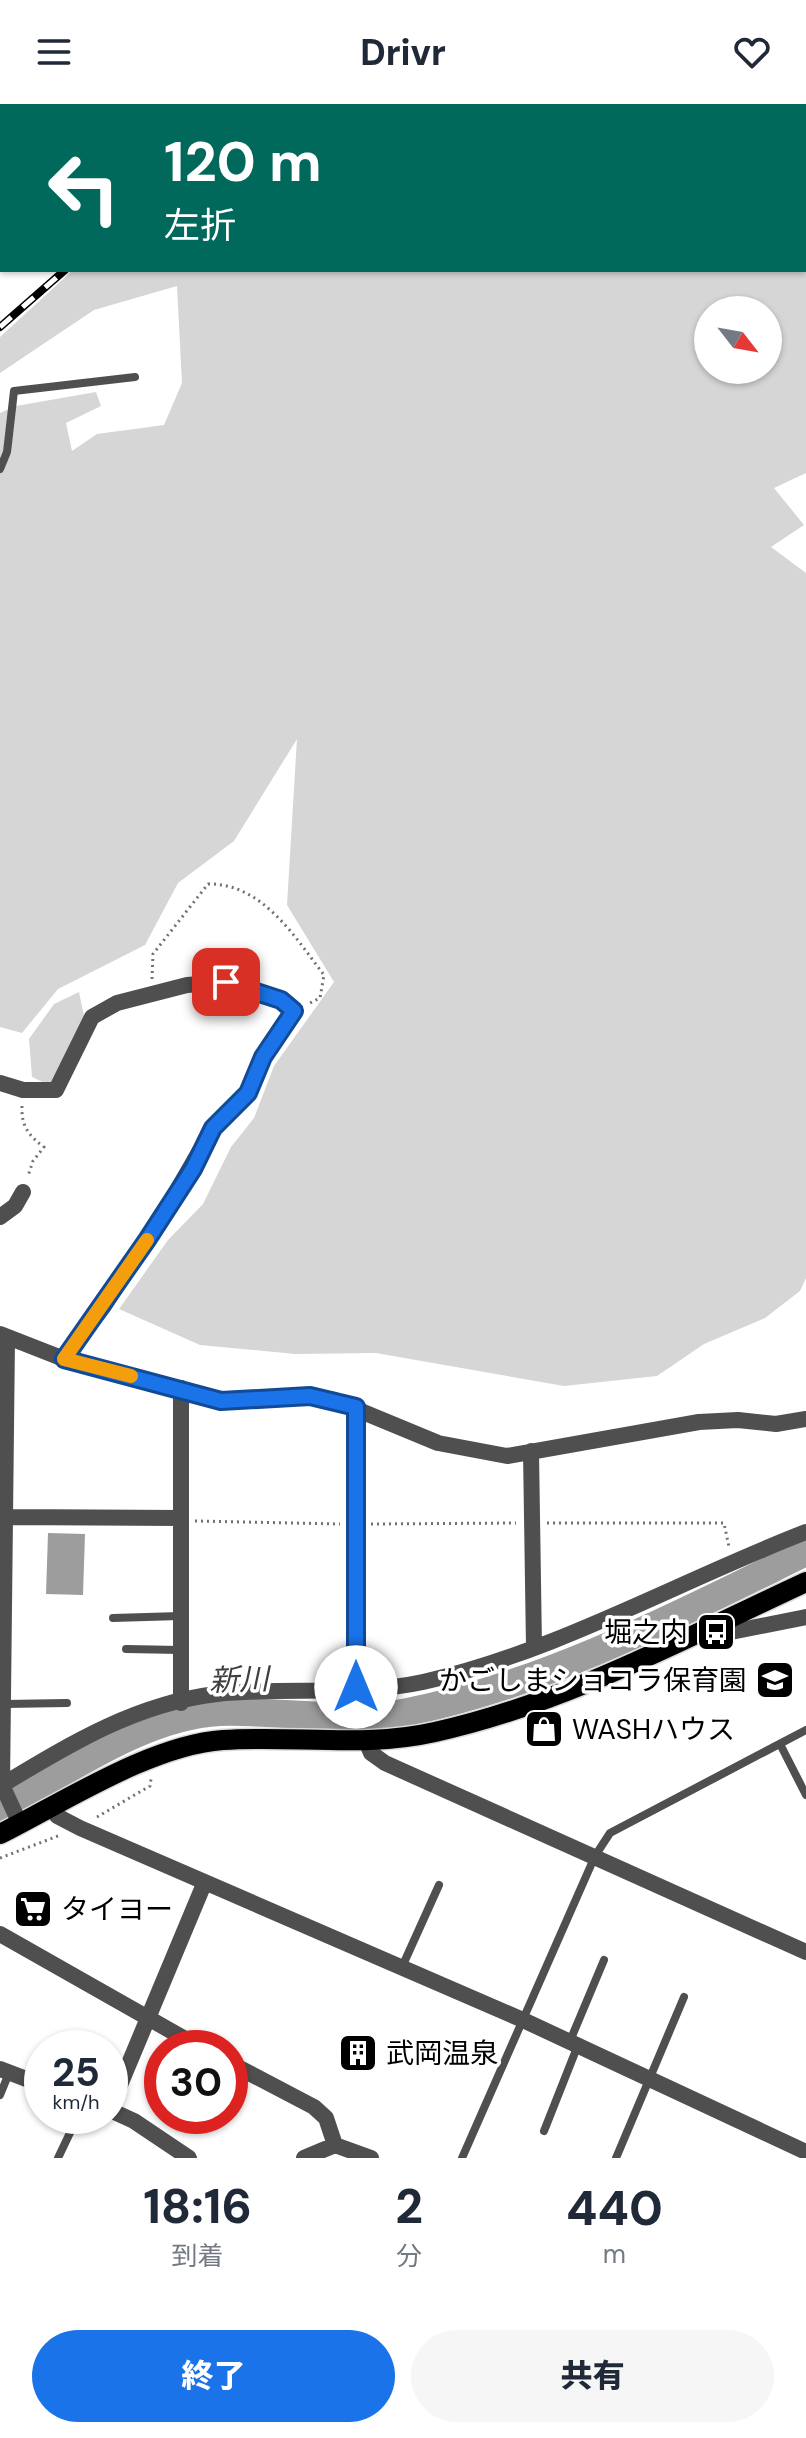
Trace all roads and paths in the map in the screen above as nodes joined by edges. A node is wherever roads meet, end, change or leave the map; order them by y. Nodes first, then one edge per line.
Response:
1 (135, 377) dead end
2 (0, 469) edge
3 (155, 992) junction
4 (294, 1011) junction
5 (0, 1083) edge
6 (23, 1090) junction
7 (23, 1192) joint
8 (0, 1217) edge
9 (4, 1336) edge
10 (64, 1359) junction
11 (181, 1388) junction
12 (356, 1407) junction
13 (806, 1419) edge
14 (531, 1451) junction
15 (6, 1517) junction
16 (181, 1518) junction
17 (534, 1523) junction
18 (356, 1524) junction
19 (806, 1532) edge
20 (2, 1557) edge
21 (732, 1561) junction
22 (806, 1582) edge
23 (181, 1616) junction
24 (806, 1617) edge
25 (113, 1618) dead end
26 (719, 1622) junction
27 (534, 1647) junction
28 (126, 1649) dead end
29 (181, 1650) junction
30 (351, 1688) junction
31 (67, 1703) dead end
32 (181, 1703) junction
33 (5, 1704) junction
34 (806, 1730) edge
35 (357, 1741) junction
36 (780, 1744) junction
37 (2, 1785) edge
38 (806, 1795) edge
39 (52, 1805) junction
40 (20, 1824) junction
41 (0, 1834) edge
42 (595, 1856) junction
43 (204, 1884) junction
44 (439, 1885) dead end
45 (0, 1934) edge
46 (806, 1952) edge
47 (604, 1960) dead end
48 (402, 1967) junction
49 (684, 1997) dead end
50 (146, 2019) junction
51 (523, 2020) junction
52 (167, 2030) edge
53 (574, 2043) junction
54 (128, 2064) edge
55 (4, 2071) edge
56 (248, 2072) edge
57 (649, 2076) junction
58 (24, 2078) edge
59 (0, 2095) edge
60 (128, 2118) edge
61 (544, 2131) dead end
62 (69, 2134) edge
63 (335, 2145) junction
64 (806, 2152) edge
65 (58, 2158) edge
66 (189, 2158) edge
67 (304, 2158) edge
68 (371, 2158) edge
69 (462, 2158) edge
70 (616, 2158) edge

1 - 2 lane
3 - 4 street
3 - 4 path
3 - 6 street
4 - 10 street
5 - 6 street
6 - 7 path
7 - 8 street
9 - 10 street
9 - 15 street
10 - 11 street
11 - 12 street
11 - 16 street
12 - 14 street
12 - 18 street
13 - 14 street
14 - 17 street
15 - 16 street
15 - 20 street
16 - 18 path
16 - 23 street
17 - 18 path
17 - 21 path
17 - 27 street
18 - 30 street
19 - 21 street
20 - 33 street
21 - 27 street
22 - 26 main road
23 - 25 lane
23 - 29 street
24 - 26 street
26 - 35 main road
27 - 30 street
28 - 29 lane
29 - 32 street
30 - 32 street
30 - 35 path
31 - 33 lane
32 - 37 street
33 - 37 street
34 - 36 lane
35 - 39 main road
35 - 42 street
36 - 38 lane
36 - 42 lane
37 - 40 street
39 - 40 main road
39 - 43 street
40 - 41 main road
42 - 46 street
42 - 51 lane
43 - 48 street
43 - 50 street
44 - 48 lane
45 - 50 street
47 - 53 lane
48 - 51 street
49 - 57 lane
50 - 52 street
50 - 54 street
51 - 53 street
51 - 69 lane
53 - 57 street
53 - 61 lane
55 - 58 street
55 - 59 lane
56 - 63 street
57 - 64 street
57 - 70 lane
60 - 66 street
62 - 65 lane
63 - 67 street
63 - 68 street

